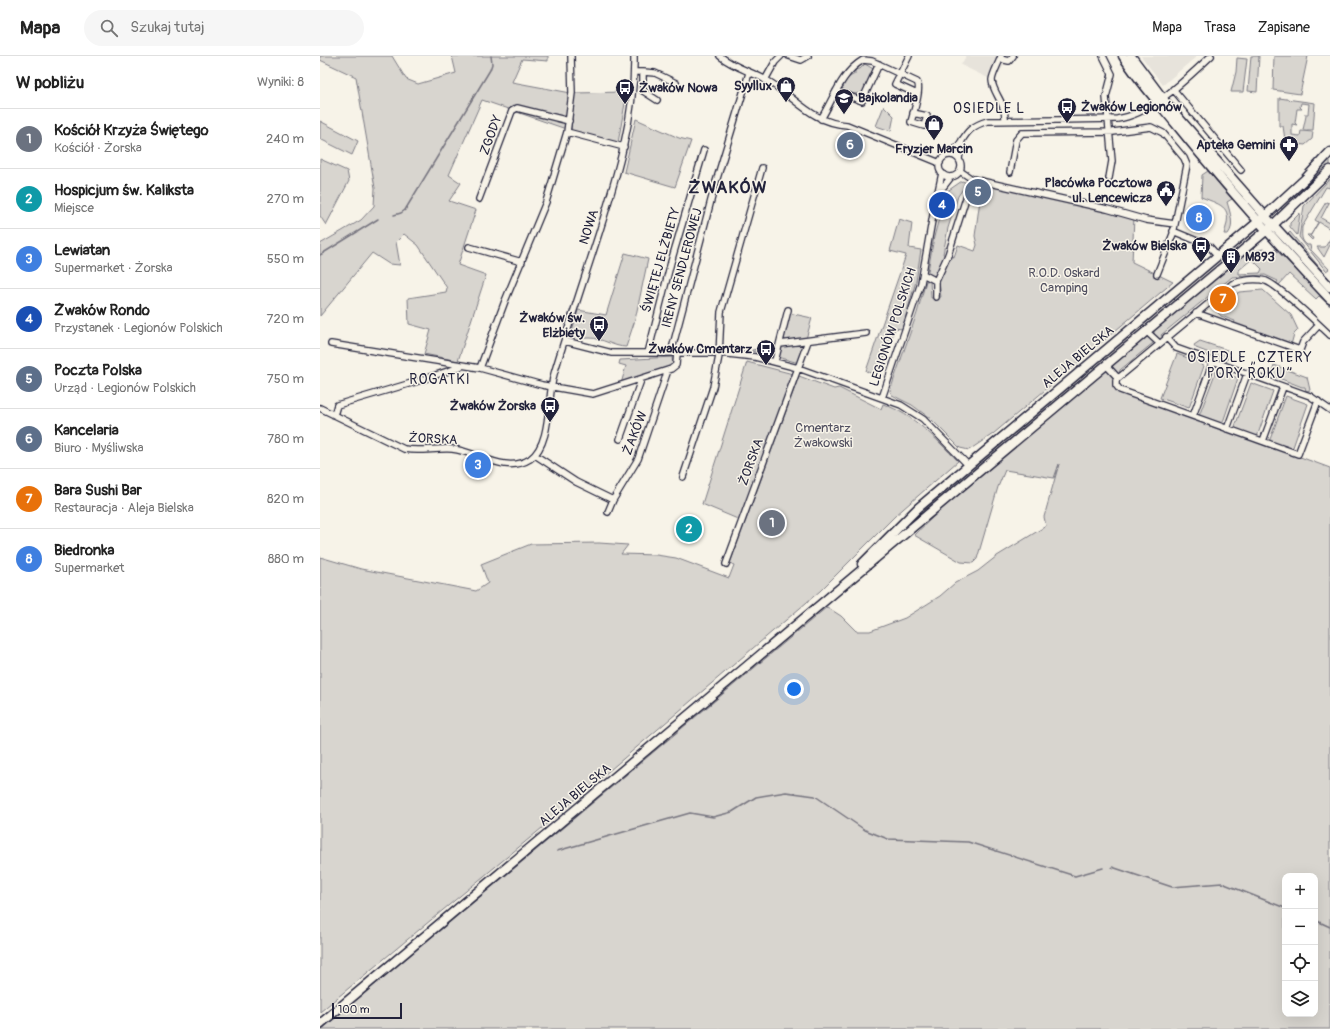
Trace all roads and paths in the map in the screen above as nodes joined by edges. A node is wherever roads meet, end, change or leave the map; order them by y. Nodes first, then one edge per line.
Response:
1 (571, 56) edge
2 (634, 56) edge
3 (720, 56) edge
4 (781, 56) edge
5 (789, 56) edge
6 (808, 56) edge
7 (910, 56) edge
8 (1013, 56) edge
9 (1104, 56) edge
10 (1123, 56) edge
11 (1131, 56) edge
12 (1211, 56) edge
13 (1001, 58) edge
14 (879, 64) junction
15 (634, 72) junction
16 (643, 72) junction
17 (749, 73) junction
18 (900, 73) junction
19 (765, 80) junction
20 (676, 83) dead end
21 (1173, 89) junction
22 (836, 91) junction
23 (917, 94) junction
24 (1159, 99) junction
25 (657, 100) dead end
26 (913, 113) dead end
27 (821, 119) junction
28 (1109, 119) junction
29 (1005, 120) junction
30 (569, 121) junction
31 (568, 132) junction
32 (1108, 132) junction
33 (962, 138) junction
34 (624, 147) junction
35 (704, 150) dead end
36 (1330, 152) edge
37 (948, 155) junction
38 (959, 159) junction
39 (941, 161) junction
40 (762, 168) dead end
41 (960, 170) junction
42 (1241, 170) dead end
43 (1330, 170) edge
44 (1010, 172) dead end
45 (942, 173) junction
46 (951, 177) junction
47 (971, 178) junction
48 (1109, 178) dead end
49 (938, 193) junction
50 (479, 199) dead end
51 (1266, 216) junction
52 (1258, 222) junction
53 (1174, 224) junction
54 (1272, 225) junction
55 (1173, 231) junction
56 (1265, 231) junction
57 (469, 247) dead end
58 (1218, 256) junction
59 (522, 262) junction
60 (923, 274) junction
61 (1157, 274) dead end
62 (936, 281) junction
63 (1184, 284) junction
64 (1330, 287) edge
65 (1189, 294) junction
66 (1169, 296) junction
67 (936, 297) dead end
68 (1330, 299) edge
69 (1178, 303) junction
70 (788, 310) dead end
71 (1196, 313) junction
72 (1319, 325) junction
73 (1146, 331) junction
74 (866, 332) dead end
75 (1330, 335) edge
76 (1166, 337) junction
77 (565, 340) junction
78 (808, 340) junction
79 (1159, 343) junction
80 (330, 344) dead end
81 (780, 344) junction
82 (648, 353) junction
83 (674, 353) junction
84 (719, 353) junction
85 (775, 361) junction
86 (1213, 361) junction
87 (1106, 365) junction
88 (463, 366) junction
89 (480, 368) junction
90 (798, 368) junction
91 (668, 370) junction
92 (1247, 374) junction
93 (1073, 378) junction
94 (1118, 378) junction
95 (641, 380) junction
96 (551, 387) junction
97 (1080, 387) junction
98 (1283, 387) junction
99 (882, 398) junction
100 (1318, 401) junction
101 (320, 408) edge
102 (1330, 410) edge
103 (334, 415) junction
104 (1193, 416) junction
105 (1227, 429) junction
106 (620, 439) dead end
107 (1263, 442) junction
108 (535, 455) junction
109 (969, 466) junction
110 (683, 477) dead end
111 (931, 497) junction
112 (613, 500) junction
113 (939, 505) junction
114 (608, 512) dead end
115 (726, 564) dead end
116 (844, 584) junction
117 (320, 1024) edge

1 - 30 street
2 - 15 street, NOWA
3 - 17 street
4 - 19 street
5 - 6 street
7 - 18 street
8 - 13 street
9 - 28 street
10 - 24 street
11 - 24 street
12 - 21 street
13 - 29 street
14 - 18 street
14 - 22 street
14 - 22 street
15 - 16 street
15 - 34 street, NOWA
16 - 20 street
16 - 25 street
17 - 19 street
17 - 83 street, IRENY SENDLEROWEJ
18 - 23 street
18 - 23 street
19 - 27 street
21 - 24 street
21 - 42 street
22 - 27 street
23 - 26 street
24 - 28 street
24 - 51 street
24 - 52 street
27 - 39 street
28 - 29 street
28 - 32 street
29 - 33 street
30 - 31 street
30 - 50 street, ZGODY
31 - 34 street
31 - 59 street
32 - 44 street
32 - 48 street
32 - 53 street
33 - 37 street
33 - 38 street
34 - 77 street, NOWA
35 - 82 street, ŚWIĘTEJ ELŻBIETY
36 - 51 street, ALEJA BIELSKA
37 - 38 street
37 - 39 street
38 - 41 street
39 - 45 street
40 - 84 street
41 - 46 street
41 - 47 street
43 - 54 street, ALEJA BIELSKA
45 - 46 street
45 - 49 street, LEGIONÓW POLSKICH
46 - 49 street
47 - 53 street
47 - 62 street, LEGIONÓW POLSKICH
49 - 60 street, LEGIONÓW POLSKICH
51 - 52 street, ALEJA BIELSKA
51 - 54 street
52 - 56 street
52 - 58 street, ALEJA BIELSKA
53 - 55 street
54 - 56 street, ALEJA BIELSKA
54 - 64 street
55 - 58 street
55 - 61 street
56 - 65 street, ALEJA BIELSKA
56 - 68 street
57 - 59 street
58 - 63 street, ALEJA BIELSKA
59 - 89 street
60 - 62 street
60 - 99 street, LEGIONÓW POLSKICH
62 - 67 street, LEGIONÓW POLSKICH
63 - 65 street
63 - 66 street, ALEJA BIELSKA
65 - 69 street, ALEJA BIELSKA
66 - 69 street
66 - 93 street, ALEJA BIELSKA
69 - 73 street, ALEJA BIELSKA
70 - 81 street
71 - 72 street
71 - 72 street
71 - 76 street
72 - 75 street
73 - 79 street
73 - 87 street, ALEJA BIELSKA
74 - 78 street
76 - 79 street
76 - 86 street
77 - 82 street
77 - 96 street, NOWA
78 - 81 street
78 - 90 street, ŻORSKA
79 - 94 street
80 - 88 street
81 - 85 street
82 - 83 street
83 - 84 street
83 - 91 street
84 - 85 street
84 - 110 street
85 - 90 street
86 - 92 street
86 - 104 street
87 - 94 street
87 - 97 street, ALEJA BIELSKA
88 - 89 street
88 - 103 street
89 - 96 street
90 - 99 street
90 - 115 street, ŻORSKA
91 - 95 street
91 - 112 street, ŻAKÓW
92 - 98 street
92 - 105 street
93 - 97 street
93 - 109 street, ALEJA BIELSKA
94 - 104 street
95 - 96 street
95 - 106 street
96 - 108 street
97 - 113 street, ALEJA BIELSKA
98 - 100 street
98 - 107 street
99 - 109 street
100 - 102 street
100 - 107 street
101 - 103 street, ŻORSKA
103 - 108 street, ŻORSKA
104 - 105 street
105 - 107 street
108 - 112 street
109 - 111 street, ALEJA BIELSKA
111 - 113 street
111 - 116 street, ALEJA BIELSKA
112 - 114 street, ŻAKÓW
113 - 116 street, ALEJA BIELSKA
116 - 117 street, ALEJA BIELSKA

